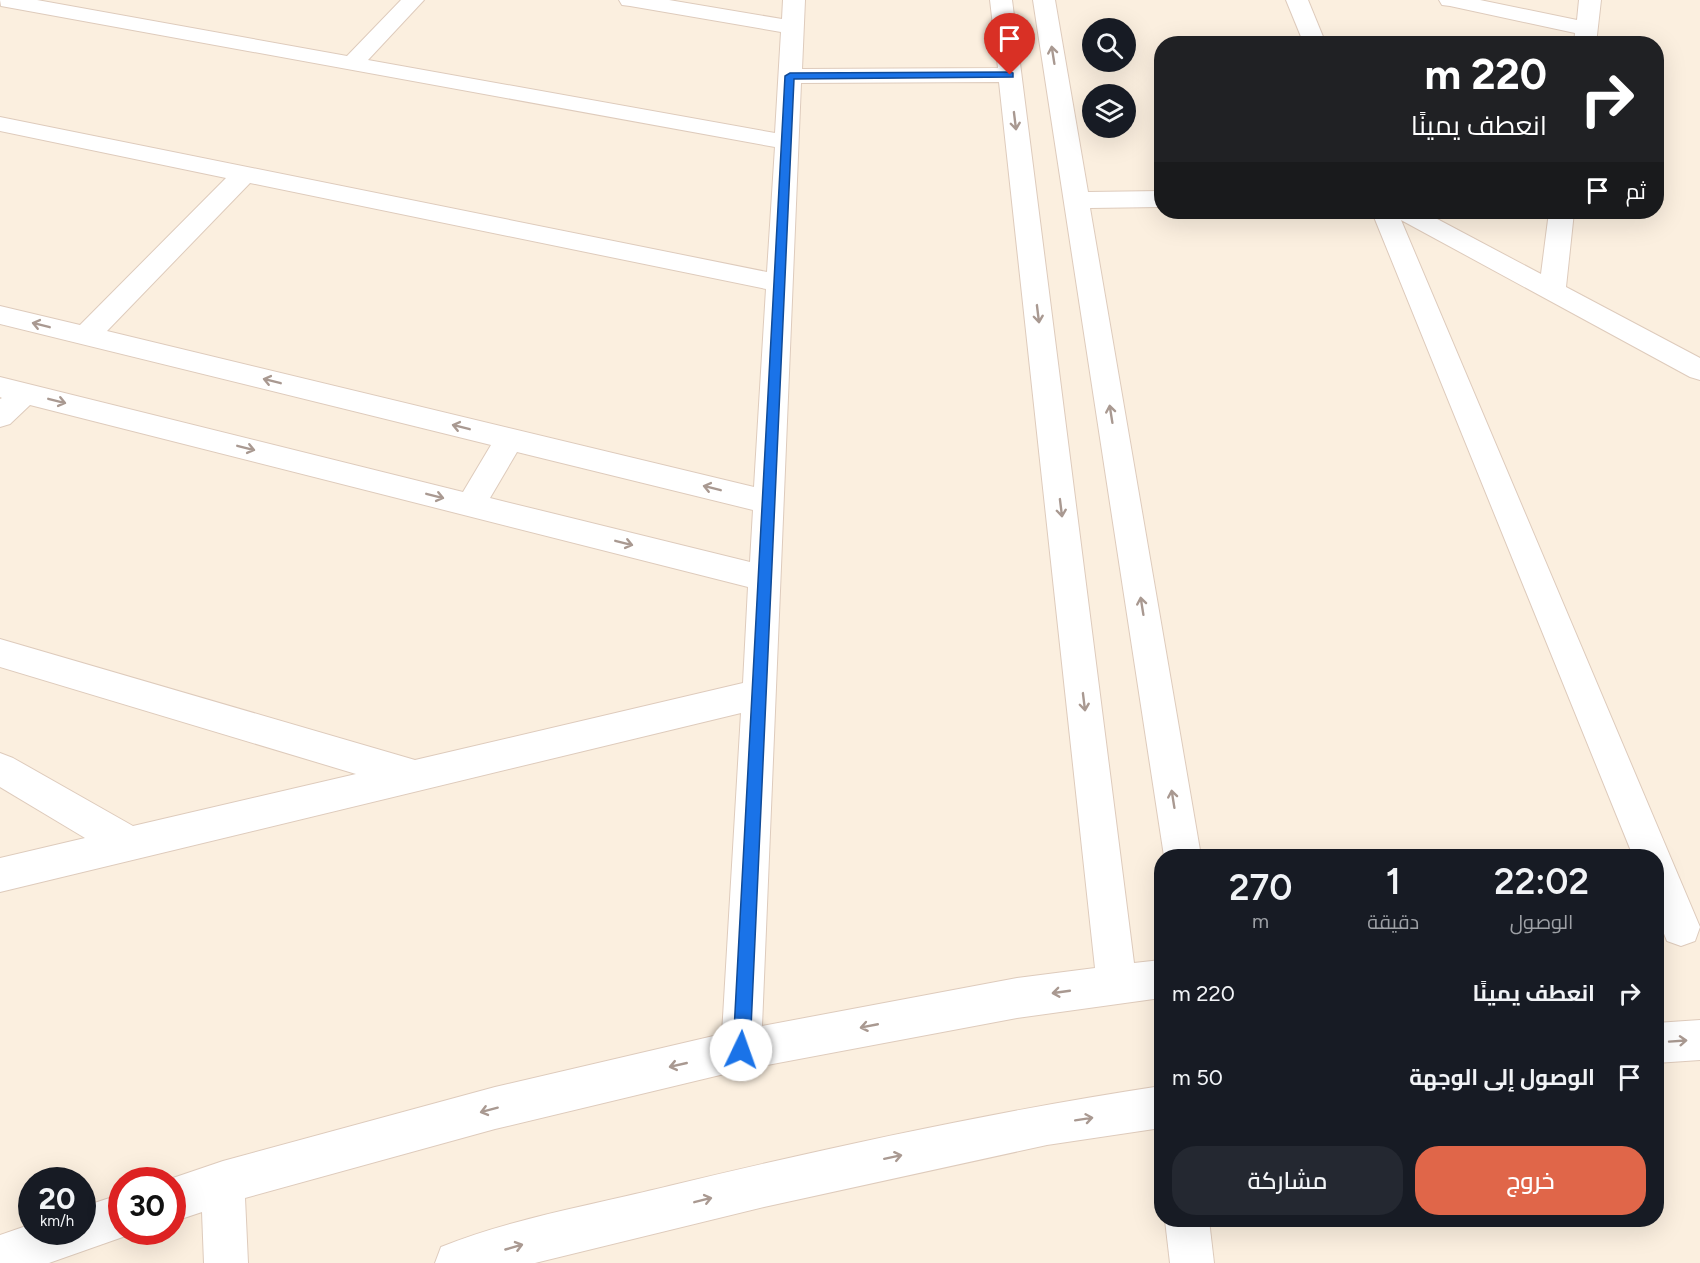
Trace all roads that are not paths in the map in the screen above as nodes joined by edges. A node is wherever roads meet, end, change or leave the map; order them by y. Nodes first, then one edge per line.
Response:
1 (1, 0) edge
2 (413, 0) edge
3 (630, 0) edge
4 (1001, 0) edge
5 (1044, 0) edge
6 (1297, 0) edge
7 (1450, 0) edge
8 (1590, 0) edge
9 (793, 14) edge
10 (1312, 36) edge
11 (1586, 36) edge
12 (352, 63) junction
13 (1010, 75) junction
14 (790, 76) junction
15 (0, 124) edge
16 (787, 142) junction
17 (244, 174) junction
18 (1154, 199) edge
19 (1077, 200) junction
20 (1388, 219) edge
21 (1418, 219) edge
22 (1561, 219) edge
23 (779, 283) junction
24 (1552, 290) junction
25 (0, 315) edge
26 (86, 336) junction
27 (1700, 370) edge
28 (12, 390) edge
29 (0, 417) edge
30 (510, 439) junction
31 (769, 502) junction
32 (471, 505) junction
33 (765, 579) junction
34 (0, 653) edge
35 (759, 694) junction
36 (0, 769) edge
37 (416, 776) junction
38 (130, 844) junction
39 (1182, 849) edge
40 (1649, 849) edge
41 (0, 875) edge
42 (1664, 888) edge
43 (1679, 928) edge
44 (1154, 980) edge
45 (1117, 985) junction
46 (1700, 1040) edge
47 (1664, 1042) edge
48 (741, 1050) junction
49 (1154, 1108) edge
50 (223, 1183) junction
51 (186, 1195) edge
52 (1188, 1227) edge
53 (36, 1245) edge
54 (0, 1257) edge
55 (226, 1263) edge
56 (458, 1263) edge
57 (1192, 1263) edge

1 - 12 street
2 - 12 street
3 - 9 street
4 - 13 street
19 -> 5 street
6 - 10 street
7 - 11 street
8 - 11 street
9 - 14 street
12 - 16 street
13 - 14 street
13 -> 45 street
14 - 16 street
15 - 17 street
16 - 23 street
17 - 23 street
17 - 26 street
18 - 19 street
39 -> 19 street
20 - 40 street
21 - 24 street
22 - 24 street
23 - 31 street
24 - 27 street
26 -> 25 street
30 -> 26 street
28 - 29 street
28 -> 32 street
31 -> 30 street
30 - 32 street
31 - 33 street
32 -> 33 street
33 - 35 street
34 - 37 street
35 - 37 street
35 - 48 street
36 - 38 street
37 - 38 street
38 - 41 street
42 - 43 street
44 - 45 street
45 -> 48 street
47 -> 46 street
48 -> 50 street
56 -> 49 street
50 - 51 street
50 - 55 street
52 - 57 street
53 - 54 street

